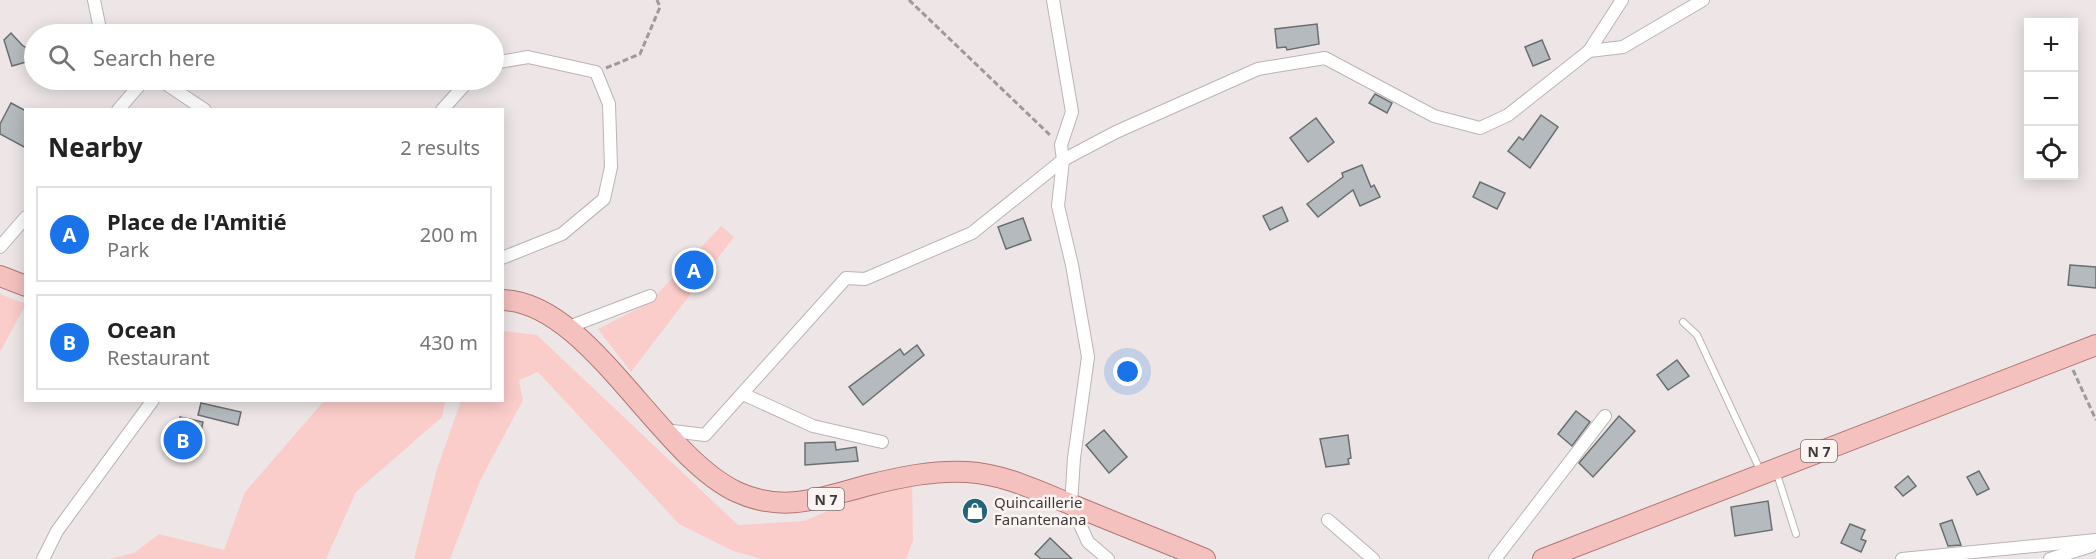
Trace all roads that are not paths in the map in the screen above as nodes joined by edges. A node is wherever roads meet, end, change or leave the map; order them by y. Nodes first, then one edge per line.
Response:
1 (94, 0) edge
2 (1053, 0) edge
3 (1622, 0) edge
4 (1703, 0) edge
5 (98, 24) edge
6 (1589, 51) junction
7 (504, 61) edge
8 (135, 90) edge
9 (175, 90) edge
10 (460, 90) edge
11 (120, 108) edge
12 (202, 108) edge
13 (444, 108) edge
14 (1063, 160) junction
15 (24, 219) edge
16 (0, 247) edge
17 (504, 257) edge
18 (0, 276) edge
19 (24, 285) edge
20 (650, 296) dead end
21 (504, 301) edge
22 (1683, 322) dead end
23 (566, 328) junction
24 (2096, 345) edge
25 (743, 394) junction
26 (152, 402) edge
27 (1605, 416) dead end
28 (663, 430) junction
29 (882, 442) dead end
30 (1768, 471) junction
31 (1071, 505) junction
32 (1328, 520) dead end
33 (1796, 534) dead end
34 (1088, 542) junction
35 (2096, 542) edge
36 (43, 559) edge
37 (1091, 559) edge
38 (1108, 559) edge
39 (1205, 559) edge
40 (1373, 559) edge
41 (1495, 559) edge
42 (1543, 559) edge
43 (1902, 559) edge
44 (2050, 559) edge

1 - 5 street
2 - 14 street
3 - 6 street
4 - 6 street
6 - 14 street
7 - 17 street
8 - 11 street
9 - 12 street
10 - 13 street
14 - 25 street
14 - 31 street
15 - 16 street
18 - 19 main road
20 - 23 street
21 - 23 main road, N 7
22 - 30 lane
23 - 28 main road, N 7
24 - 30 main road, N 7
25 - 28 street
25 - 29 street
26 - 36 street
27 - 41 street
28 - 31 main road, N 7
30 - 33 lane
30 - 42 main road, N 7
31 - 34 street
31 - 39 main road, N 7
32 - 40 street
34 - 37 street
34 - 38 street
35 - 43 street
35 - 44 street

